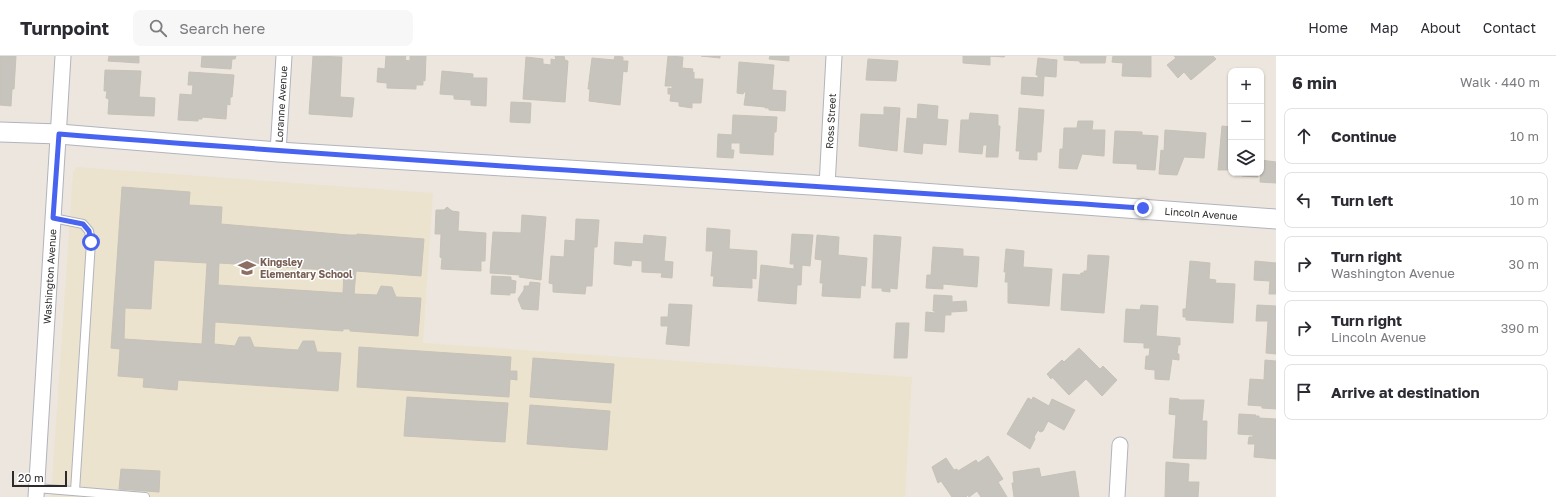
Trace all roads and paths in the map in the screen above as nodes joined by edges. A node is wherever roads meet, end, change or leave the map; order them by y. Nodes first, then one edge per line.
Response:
1 (63, 56) edge
2 (284, 56) edge
3 (834, 56) edge
4 (0, 132) edge
5 (59, 134) junction
6 (278, 152) junction
7 (827, 186) junction
8 (53, 218) junction
9 (1276, 218) edge
10 (1120, 445) dead end
11 (75, 490) junction
12 (36, 492) edge
13 (145, 497) edge
14 (1117, 497) edge

1 - 5 street, Washington Avenue
2 - 6 street, Loranne Avenue
3 - 7 street, Ross Street
4 - 5 street, Lincoln Avenue
5 - 6 street, Lincoln Avenue
5 - 8 street, Washington Avenue
6 - 7 street, Lincoln Avenue
7 - 9 street, Lincoln Avenue
8 - 11 lane
8 - 12 street, Washington Avenue
10 - 14 street
11 - 12 lane
11 - 13 lane

